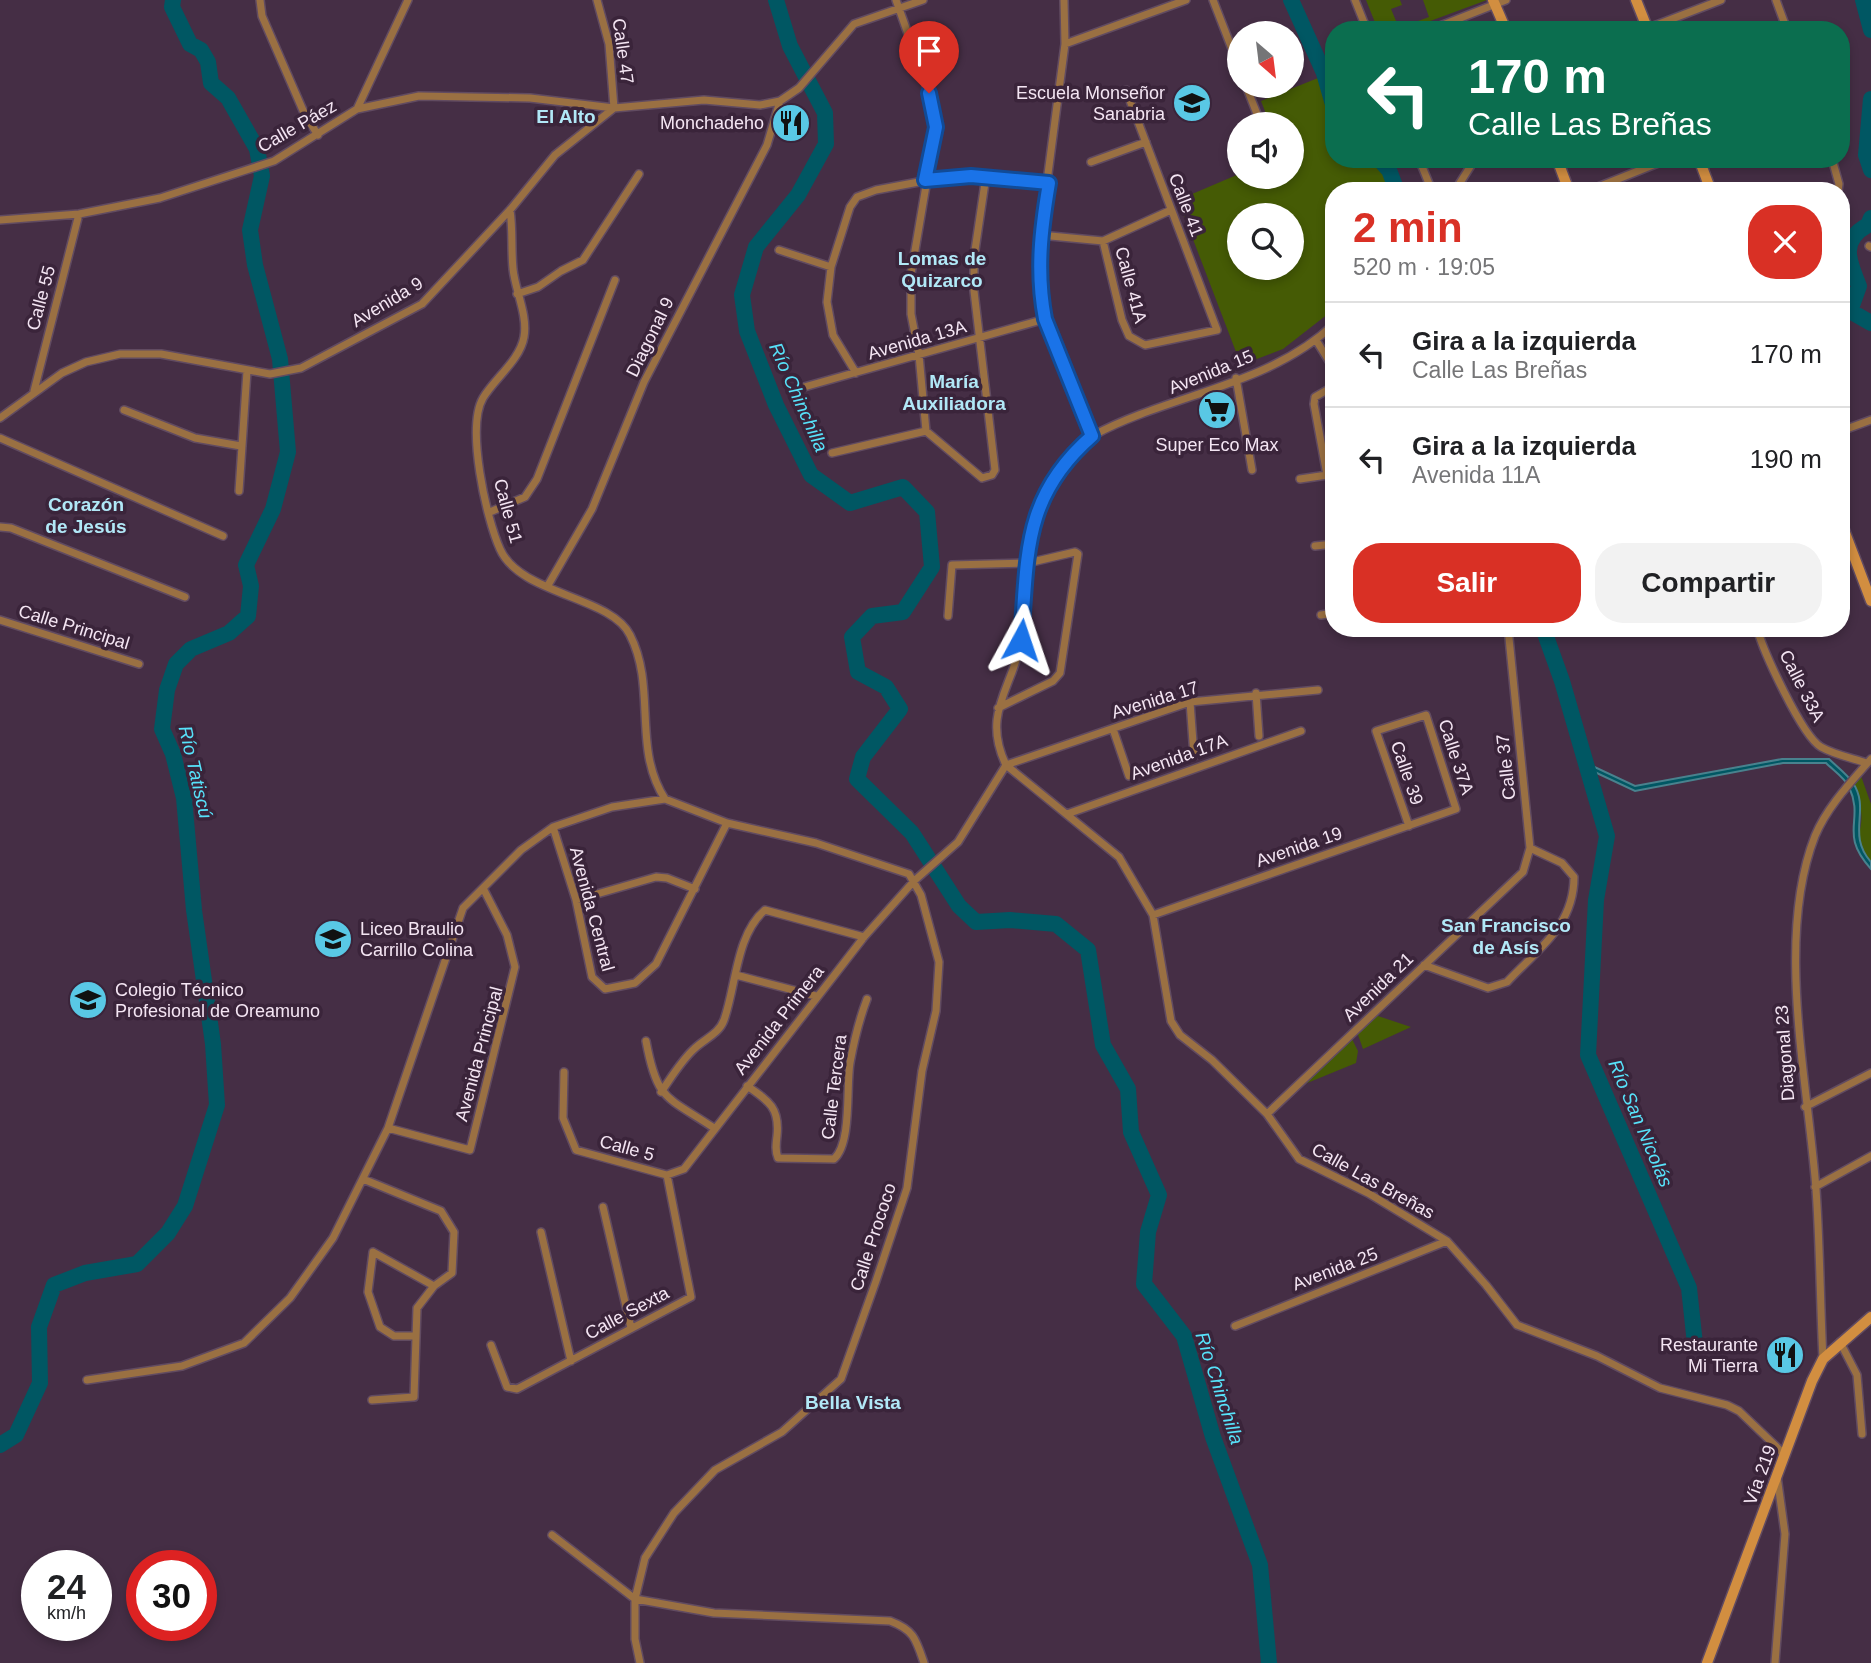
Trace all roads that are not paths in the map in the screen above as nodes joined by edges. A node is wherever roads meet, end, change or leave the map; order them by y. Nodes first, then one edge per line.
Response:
1 (260, 0) edge
2 (408, 0) edge
3 (597, 0) edge
4 (923, 0) edge
5 (1064, 0) edge
6 (1186, 0) edge
7 (1213, 0) edge
8 (1355, 0) edge
9 (1506, 0) edge
10 (1636, 0) edge
11 (1721, 0) edge
12 (1776, 0) edge
13 (1494, 2) edge
14 (897, 3) edge
15 (1363, 21) edge
16 (1451, 21) edge
17 (1502, 21) edge
18 (1644, 21) edge
19 (1667, 21) edge
20 (1784, 21) edge
21 (1227, 37) edge
22 (1065, 44) junction
23 (1126, 90) dead end
24 (780, 101) junction
25 (614, 108) junction
26 (357, 110) junction
27 (318, 135) junction
28 (1146, 142) junction
29 (1091, 162) dead end
30 (1646, 168) edge
31 (639, 174) dead end
32 (986, 176) junction
33 (925, 180) junction
34 (1610, 182) edge
35 (1049, 183) junction
36 (510, 210) junction
37 (1171, 210) junction
38 (79, 214) junction
39 (0, 220) edge
40 (1040, 235) junction
41 (1103, 241) junction
42 (779, 250) dead end
43 (831, 267) junction
44 (615, 280) dead end
45 (517, 294) junction
46 (1045, 319) junction
47 (1325, 332) edge
48 (1129, 336) joint
49 (981, 338) junction
50 (1316, 340) junction
51 (1325, 354) edge
52 (919, 355) junction
53 (247, 370) junction
54 (856, 373) junction
55 (1236, 378) junction
56 (797, 390) dead end
57 (1325, 390) edge
58 (34, 391) junction
59 (124, 410) dead end
60 (0, 418) edge
61 (1871, 420) edge
62 (1850, 428) edge
63 (926, 431) junction
64 (1092, 436) junction
65 (0, 438) edge
66 (241, 446) junction
67 (832, 453) dead end
68 (1325, 453) edge
69 (1252, 470) dead end
70 (1325, 476) edge
71 (1300, 479) dead end
72 (239, 491) dead end
73 (490, 512) junction
74 (0, 527) edge
75 (223, 536) dead end
76 (1850, 544) edge
77 (1325, 545) edge
78 (1315, 546) dead end
79 (1028, 564) junction
80 (547, 587) junction
81 (1869, 589) edge
82 (185, 597) dead end
83 (1871, 601) edge
84 (1325, 614) edge
85 (1321, 615) dead end
86 (948, 616) dead end
87 (0, 621) edge
88 (1509, 637) edge
89 (1761, 637) edge
90 (139, 664) dead end
91 (1318, 690) dead end
92 (1256, 693) junction
93 (1190, 702) junction
94 (997, 708) junction
95 (1426, 715) joint
96 (1113, 729) junction
97 (1301, 731) dead end
98 (1259, 736) dead end
99 (1194, 756) dead end
100 (1869, 761) edge
101 (1006, 765) junction
102 (1129, 776) dead end
103 (665, 799) junction
104 (1456, 809) joint
105 (1067, 814) junction
106 (727, 823) junction
107 (1409, 826) junction
108 (553, 827) junction
109 (1530, 848) junction
110 (914, 881) junction
111 (483, 888) junction
112 (695, 890) junction
113 (576, 900) junction
114 (1153, 915) junction
115 (864, 937) junction
116 (1424, 965) junction
117 (736, 975) junction
118 (816, 996) junction
119 (867, 999) dead end
120 (646, 1041) dead end
121 (564, 1072) dead end
122 (1871, 1073) edge
123 (747, 1086) junction
124 (661, 1092) junction
125 (1805, 1107) junction
126 (1267, 1114) junction
127 (388, 1128) junction
128 (714, 1128) junction
129 (1871, 1156) edge
130 (667, 1175) junction
131 (363, 1179) junction
132 (1815, 1187) junction
133 (603, 1207) dead end
134 (541, 1232) dead end
135 (1447, 1241) junction
136 (434, 1286) junction
137 (1871, 1317) edge
138 (1235, 1326) dead end
139 (631, 1328) junction
140 (416, 1336) junction
141 (1840, 1342) junction
142 (491, 1345) dead end
143 (1824, 1359) junction
144 (571, 1361) junction
145 (87, 1380) dead end
146 (372, 1400) dead end
147 (1862, 1434) dead end
148 (1784, 1454) junction
149 (1777, 1476) junction
150 (552, 1535) dead end
151 (635, 1599) junction
152 (640, 1663) edge
153 (924, 1663) edge
154 (1707, 1663) edge
155 (1775, 1663) edge

1 - 27 street
2 - 26 street
3 - 25 street, Calle 47
4 - 14 street
5 - 22 street
6 - 22 street
7 - 21 street
8 - 15 street
9 - 13 street
10 - 18 main road
11 - 19 street
12 - 20 street
13 - 16 street
13 - 17 main road
14 - 24 street
14 - 33 street
22 - 35 street
23 - 28 street, Calle 41
24 - 25 street
24 - 80 street, Diagonal 9
25 - 26 street, Calle Páez
25 - 36 street, Avenida 9
26 - 27 street, Calle Páez
27 - 38 street, Calle Páez
28 - 29 street
28 - 37 street, Calle 41
30 - 34 street
31 - 45 street
32 - 33 street
32 - 35 street
32 - 49 street
33 - 43 street
33 - 52 street
35 - 40 street
36 - 45 street, Calle 51
36 - 53 street, Avenida 9
37 - 41 street
37 - 48 street, Calle 41
38 - 39 street, Calle Páez
38 - 58 street, Calle 55
40 - 41 street
40 - 46 street
41 - 48 street, Calle 41A
42 - 43 street
43 - 54 street
44 - 73 street
45 - 73 street, Calle 51
46 - 49 street, Avenida 13A
46 - 64 street
47 - 50 street, Avenida 15
49 - 52 street, Avenida 13A
49 - 63 street
50 - 51 street
50 - 55 street, Avenida 15
52 - 54 street, Avenida 13A
52 - 63 street
53 - 58 street, Avenida 9
53 - 66 street
54 - 56 street, Avenida 13A
55 - 64 street, Avenida 15
55 - 69 street
57 - 68 street
58 - 60 street, Avenida 9
59 - 66 street
61 - 62 street
63 - 67 street
64 - 79 street
65 - 75 street
66 - 72 street
70 - 71 street
73 - 80 street, Calle 51
74 - 82 street
76 - 81 main road
77 - 78 street
79 - 86 street
79 - 94 street
79 - 94 street
80 - 103 street, Calle 51
81 - 83 main road
84 - 85 street
87 - 90 street, Calle Principal
88 - 109 street, Calle 37
89 - 100 street, Calle 33A
91 - 92 street, Avenida 17
92 - 93 street, Avenida 17
92 - 98 street
93 - 96 street, Avenida 17
93 - 99 street
94 - 101 street
95 - 104 street, Calle 37A
95 - 107 street, Calle 39
96 - 101 street, Avenida 17
96 - 102 street
97 - 105 street, Avenida 17A
100 - 125 street, Diagonal 23
101 - 105 street, Calle Las Breñas
101 - 110 street
103 - 106 street
103 - 108 street
104 - 107 street, Avenida 19
105 - 114 street, Calle Las Breñas
106 - 110 street
106 - 112 street, Avenida Central
107 - 114 street, Avenida 19
108 - 111 street
108 - 113 street, Avenida Central
109 - 116 street, Avenida 21
109 - 116 street
110 - 115 street, Avenida Primera
110 - 151 street, Calle Prococo
111 - 127 street
111 - 127 street, Avenida Principal
112 - 113 street
112 - 113 street, Avenida Central
114 - 126 street, Calle Las Breñas
115 - 117 street
115 - 118 street, Avenida Primera
116 - 126 street, Avenida 21
117 - 118 street
117 - 124 street
118 - 123 street, Avenida Primera
119 - 123 street, Calle Tercera
120 - 124 street
121 - 130 street, Calle 5
122 - 125 street
123 - 128 street, Avenida Primera
124 - 128 street
125 - 132 street, Diagonal 23
126 - 135 street, Calle Las Breñas
127 - 131 street
128 - 130 street, Avenida Primera
129 - 132 street
130 - 139 street, Calle Sexta
131 - 136 street
131 - 145 street
132 - 143 street, Diagonal 23
133 - 139 street
134 - 144 street
135 - 138 street, Avenida 25
135 - 148 street, Calle Las Breñas
136 - 140 street
136 - 140 street
137 - 141 main road, Vía 219
139 - 144 street, Calle Sexta
140 - 146 street
141 - 143 main road, Vía 219
141 - 147 street
142 - 144 street, Calle Sexta
143 - 148 main road, Vía 219
148 - 149 main road, Vía 219
149 - 154 main road, Vía 219
149 - 155 street
150 - 151 street
151 - 152 street, Calle Prococo
151 - 153 street

